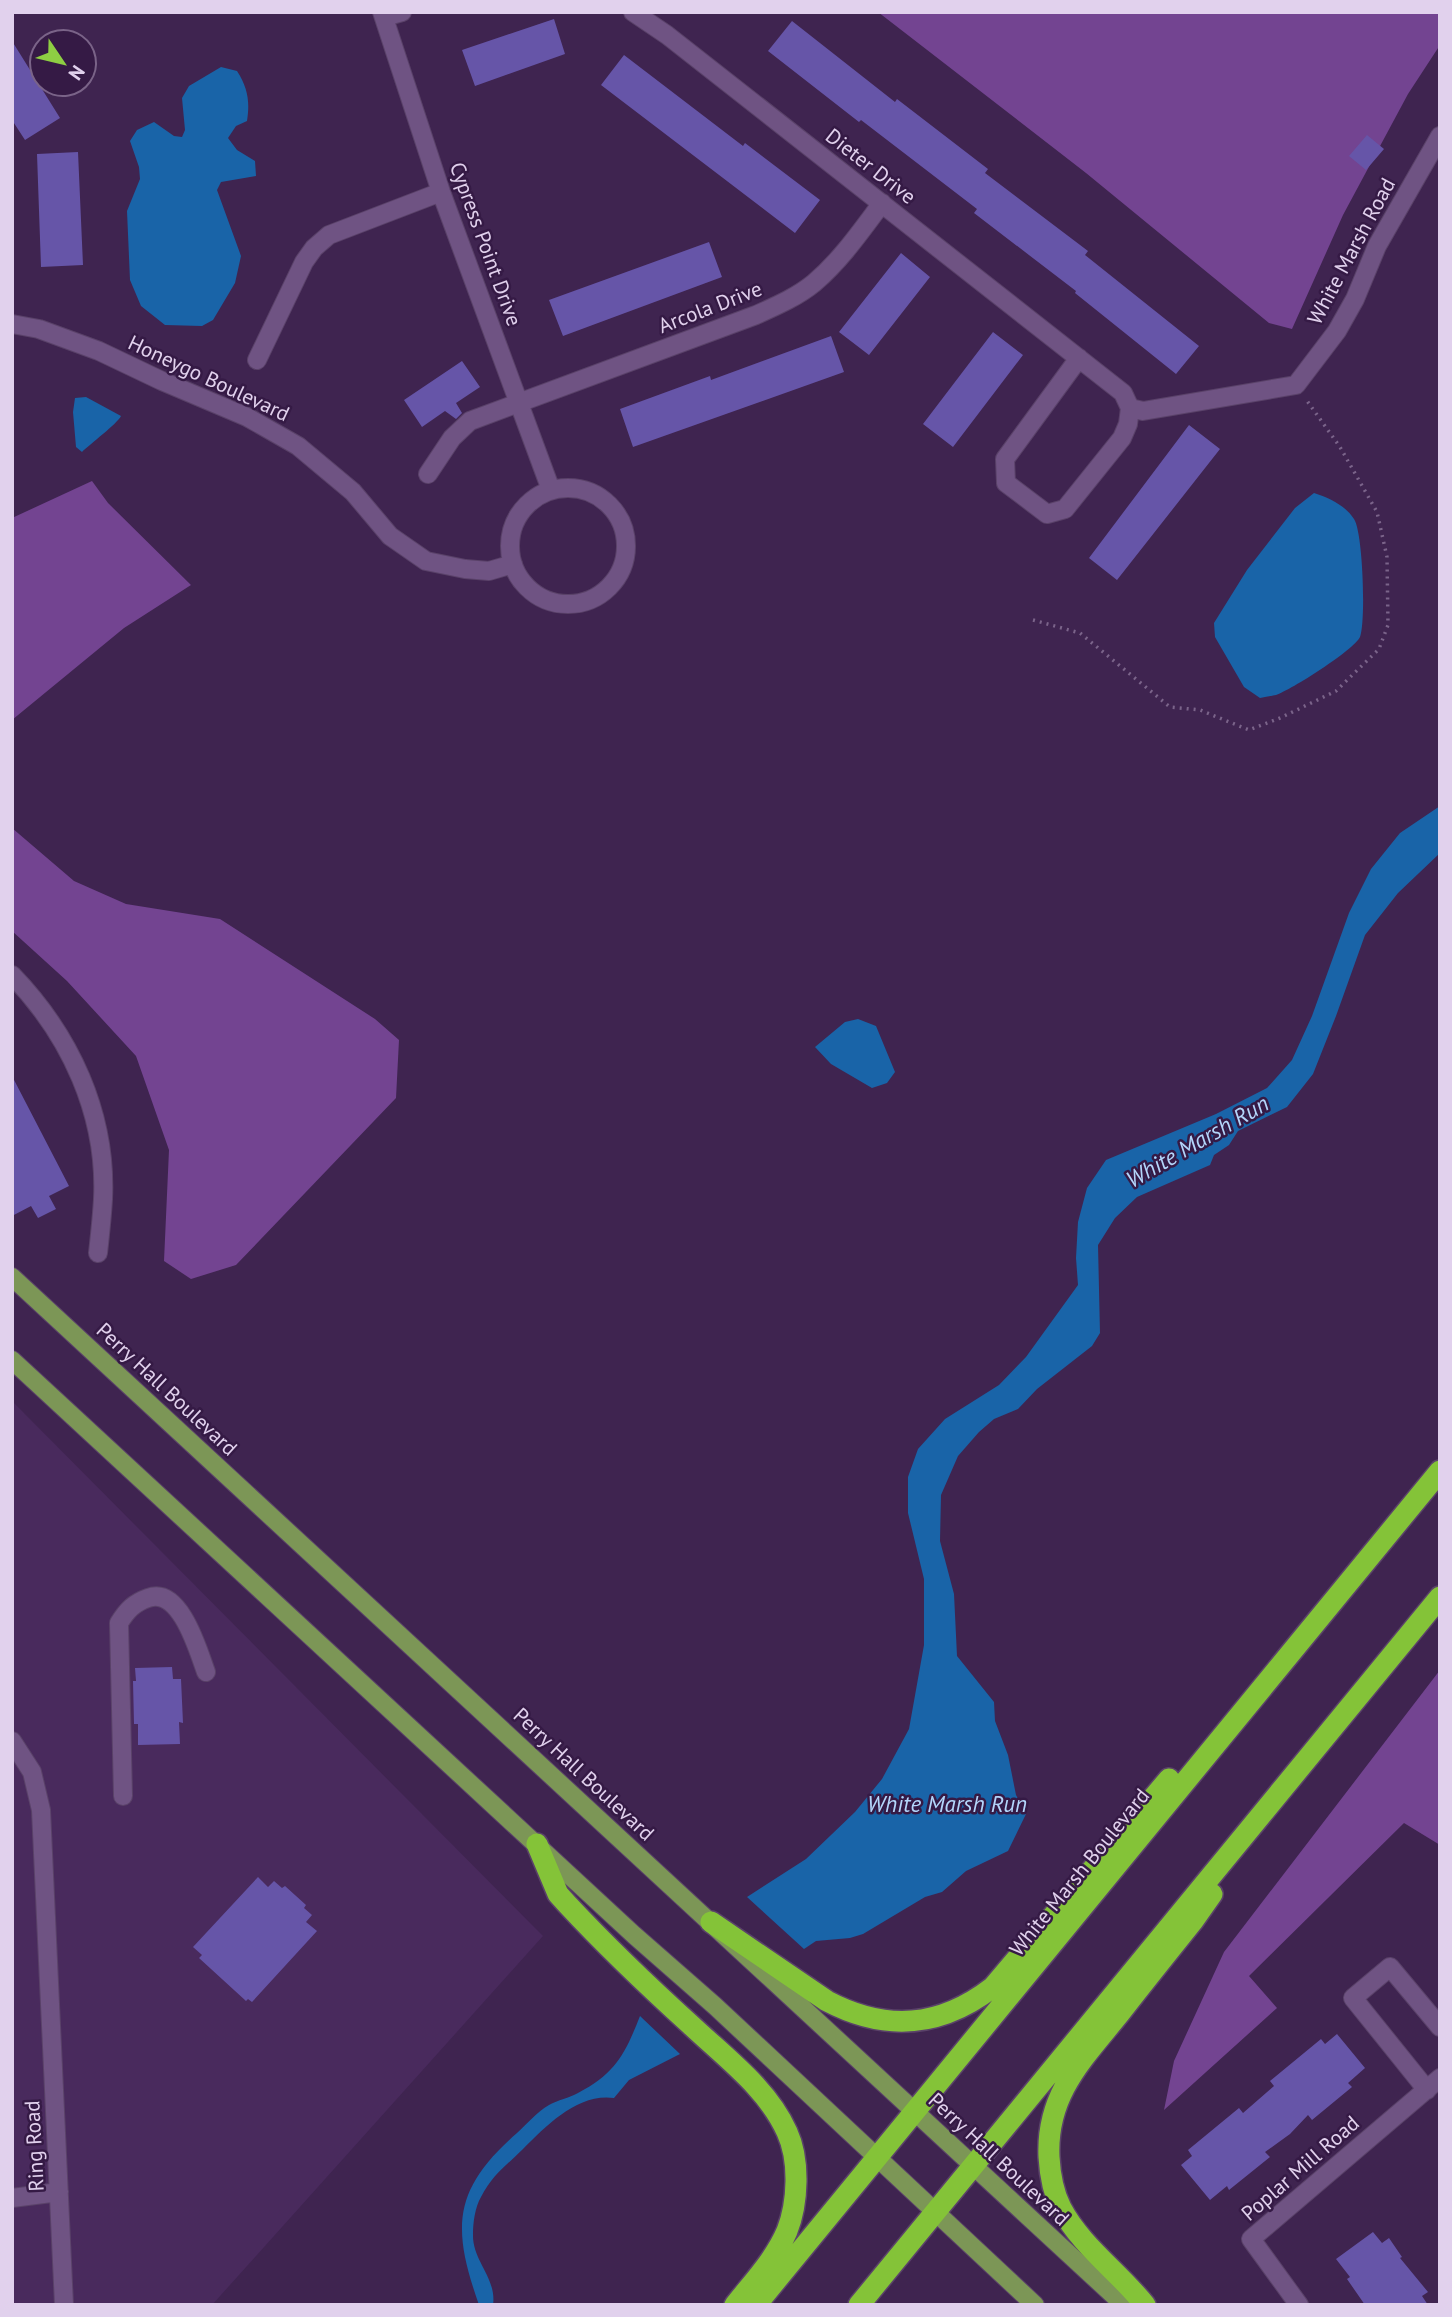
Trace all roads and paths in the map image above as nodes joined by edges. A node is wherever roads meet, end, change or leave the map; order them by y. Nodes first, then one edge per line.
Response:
1 (402, 12) edge
2 (633, 12) edge
3 (383, 15) edge
4 (1440, 135) edge
5 (441, 192) junction
6 (882, 203) junction
7 (12, 324) edge
8 (1079, 358) junction
9 (257, 360) dead end
10 (1296, 385) junction
11 (520, 402) junction
12 (1130, 408) junction
13 (428, 474) dead end
14 (551, 490) junction
15 (513, 564) junction
16 (1033, 620) dead end
17 (12, 975) edge
18 (98, 1253) dead end
19 (12, 1277) edge
20 (12, 1360) edge
21 (1440, 1471) edge
22 (1344, 1586) junction
23 (1440, 1597) edge
24 (206, 1672) dead end
25 (12, 1741) edge
26 (1302, 1765) junction
27 (123, 1796) dead end
28 (537, 1844) junction
29 (711, 1922) junction
30 (1440, 2027) edge
31 (1433, 2084) edge
32 (915, 2113) junction
33 (877, 2158) junction
34 (972, 2166) junction
35 (59, 2192) junction
36 (12, 2198) edge
37 (935, 2212) junction
38 (64, 2305) edge
39 (735, 2305) edge
40 (757, 2305) edge
41 (859, 2305) edge
42 (1035, 2305) edge
43 (1124, 2305) edge
44 (1145, 2305) edge
45 (1299, 2305) edge

1 - 3 street
2 - 6 street, Dieter Drive
3 - 5 street, Cypress Point Drive
4 - 10 street, White Marsh Road
5 - 9 street
5 - 11 street, Cypress Point Drive
6 - 8 street, Dieter Drive
6 - 11 street, Arcola Drive
7 - 15 street, Honeygo Boulevard
8 - 12 street, Dieter Drive
8 - 12 street
10 - 12 street
10 - 16 path
11 - 13 street, Arcola Drive
11 - 14 street, Cypress Point Drive
14 - 15 street
14 - 15 street
17 - 18 street
19 - 29 main road, Perry Hall Boulevard
20 - 28 main road
21 - 22 highway, White Marsh Boulevard
22 - 29 highway
22 - 32 highway, White Marsh Boulevard
23 - 26 highway
24 - 27 street
25 - 35 street, Ring Road
26 - 34 highway
26 - 44 highway
28 - 33 main road
28 - 39 highway
29 - 32 main road, Perry Hall Boulevard
30 - 31 street
31 - 45 street, Poplar Mill Road
32 - 33 highway, White Marsh Boulevard
32 - 34 main road, Perry Hall Boulevard
33 - 37 main road
33 - 40 highway, White Marsh Boulevard
34 - 37 highway
34 - 43 main road, Perry Hall Boulevard
35 - 36 street
35 - 38 street, Ring Road
37 - 41 highway
37 - 42 main road

